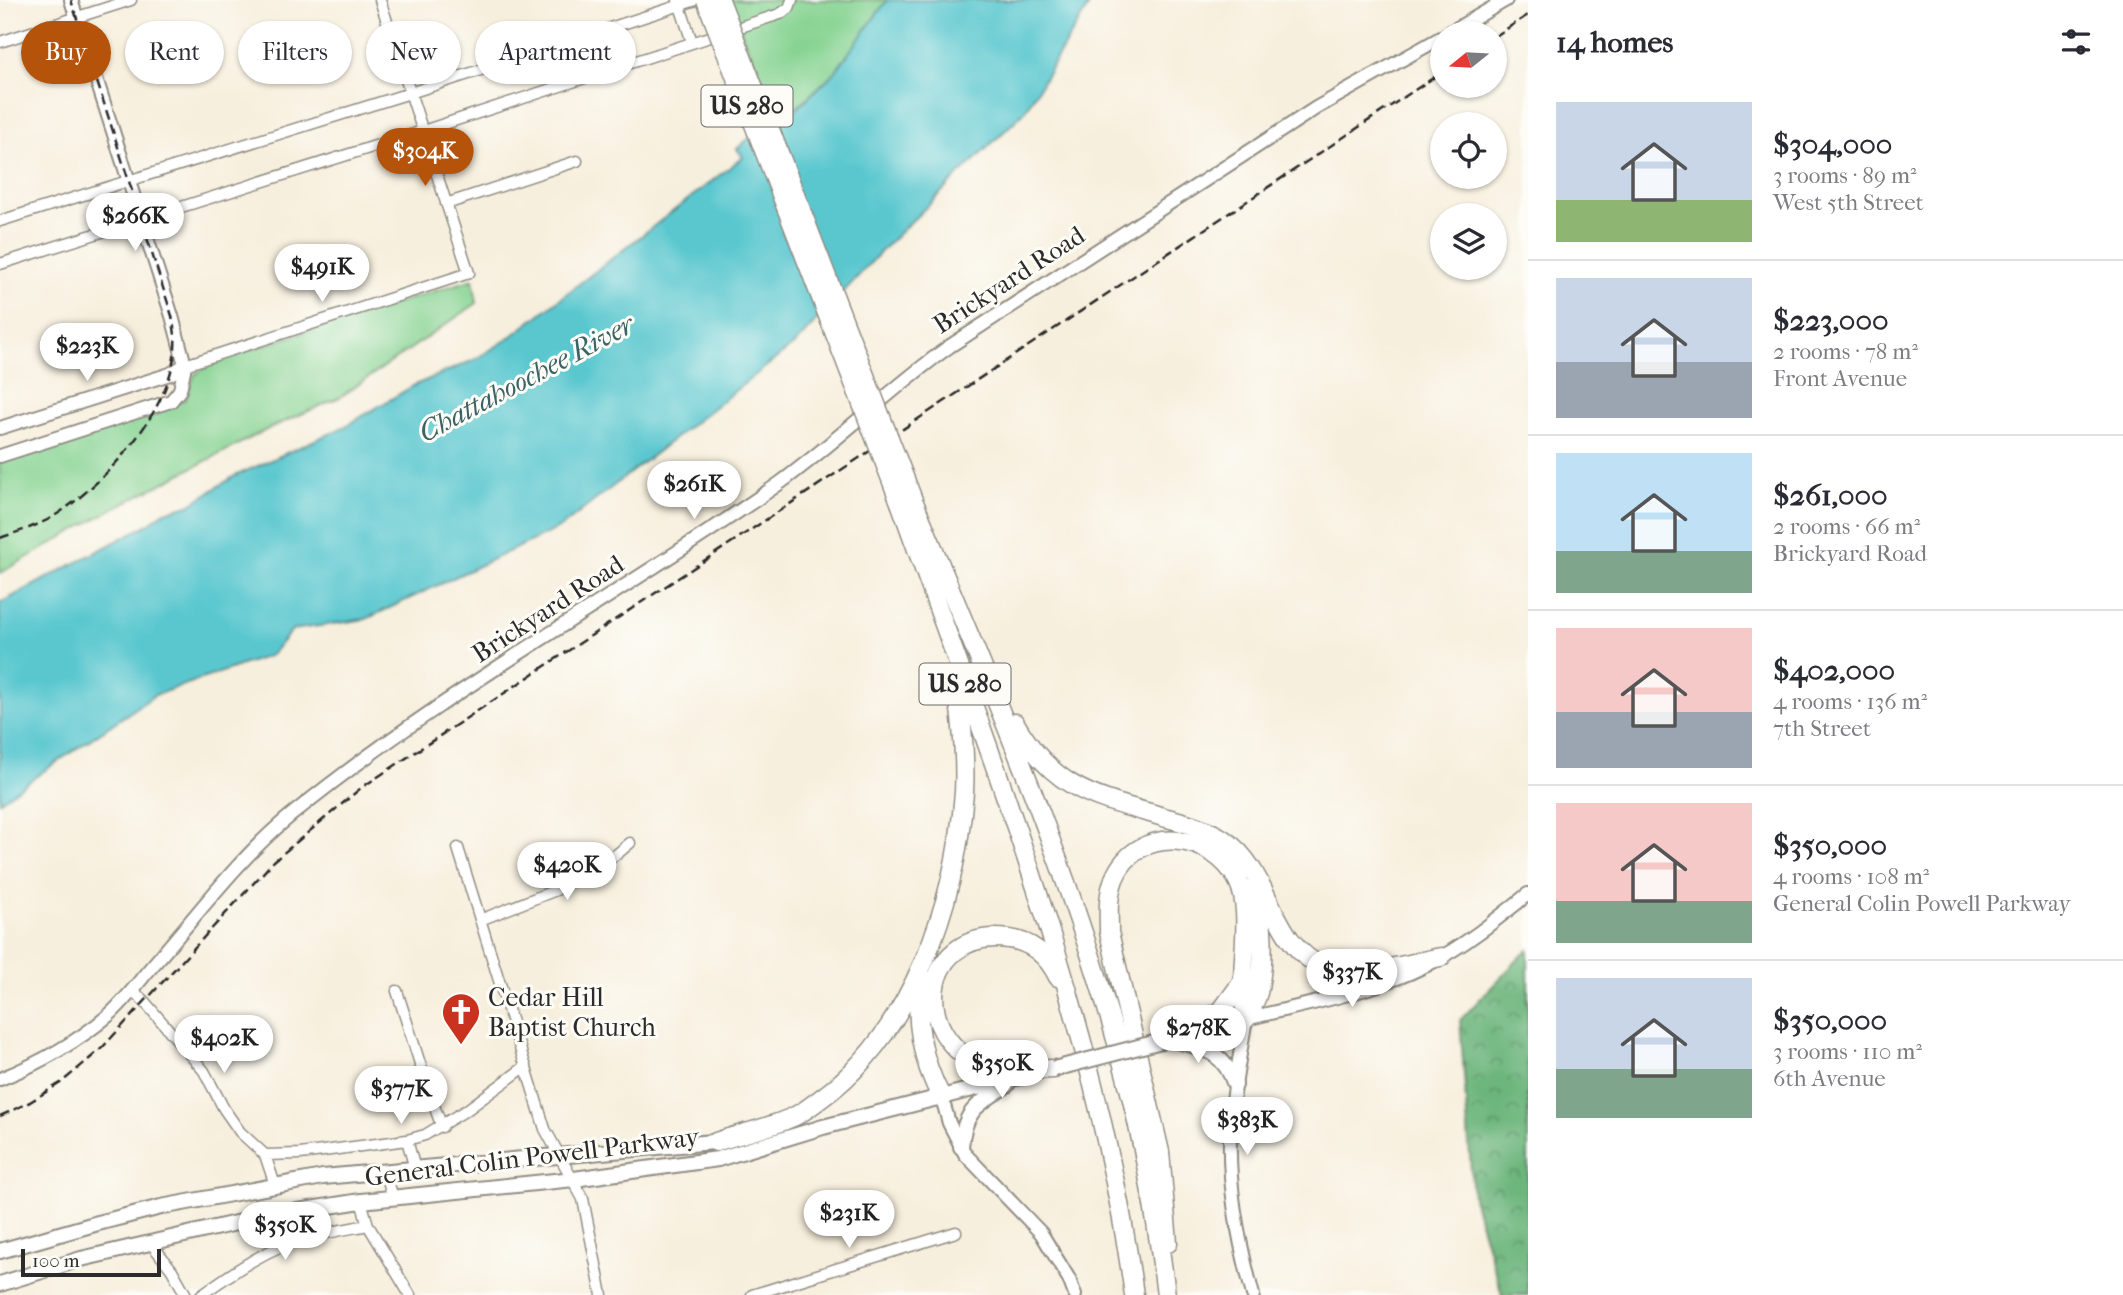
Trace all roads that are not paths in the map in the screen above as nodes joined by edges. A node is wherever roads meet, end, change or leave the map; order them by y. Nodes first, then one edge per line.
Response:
1 (71, 0) edge
2 (131, 0) edge
3 (380, 0) edge
4 (695, 0) edge
5 (706, 0) edge
6 (720, 0) edge
7 (792, 0) edge
8 (1506, 0) edge
9 (679, 3) edge
10 (77, 17) junction
11 (1470, 21) edge
12 (0, 42) edge
13 (692, 42) junction
14 (1430, 44) edge
15 (410, 93) junction
16 (423, 131) junction
17 (577, 161) dead end
18 (129, 180) junction
19 (446, 204) junction
20 (142, 219) junction
21 (0, 221) edge
22 (0, 264) edge
23 (185, 365) junction
24 (0, 428) edge
25 (0, 456) edge
26 (907, 502) junction
27 (953, 651) junction
28 (988, 679) junction
29 (630, 843) dead end
30 (458, 848) dead end
31 (1251, 864) junction
32 (1528, 894) edge
33 (480, 920) junction
34 (929, 950) junction
35 (1441, 957) junction
36 (1243, 981) junction
37 (133, 991) junction
38 (397, 991) dead end
39 (1074, 1010) junction
40 (934, 1015) junction
41 (1246, 1019) junction
42 (1169, 1039) junction
43 (526, 1066) junction
44 (1054, 1069) junction
45 (1019, 1078) junction
46 (0, 1079) edge
47 (1235, 1086) junction
48 (942, 1098) junction
49 (442, 1126) junction
50 (823, 1127) junction
51 (407, 1140) junction
52 (716, 1142) junction
53 (961, 1147) junction
54 (265, 1155) junction
55 (557, 1156) junction
56 (415, 1169) junction
57 (385, 1170) junction
58 (574, 1179) junction
59 (275, 1185) junction
60 (393, 1198) junction
61 (361, 1201) junction
62 (368, 1224) junction
63 (956, 1232) dead end
64 (150, 1242) junction
65 (0, 1251) edge
66 (0, 1284) edge
67 (186, 1295) edge
68 (201, 1295) edge
69 (410, 1295) edge
70 (602, 1295) edge
71 (752, 1295) edge
72 (1075, 1295) edge
73 (1134, 1295) edge
74 (1168, 1295) edge
75 (1253, 1295) edge

1 - 10 street
2 - 10 street
3 - 15 street
4 - 9 street
5 - 26 highway, US 280, bridge
6 - 26 highway, US 280, bridge
7 - 13 street
8 - 11 street
9 - 13 street
9 - 15 street
10 - 12 street
10 - 18 street
13 - 16 street
14 - 37 street, Brickyard Road
15 - 16 street
15 - 18 street
16 - 19 street
16 - 20 street
17 - 19 street
18 - 20 street
18 - 21 street
19 - 23 street
20 - 22 street
20 - 23 street
23 - 24 street
23 - 25 street
26 - 27 highway, US 280
26 - 28 highway, US 280
27 - 34 highway
27 - 39 highway, US 280
28 - 31 highway
28 - 74 highway, US 280
29 - 33 street
30 - 33 street
31 - 35 highway
31 - 41 highway
32 - 35 street, General Colin Powell Parkway
33 - 43 street
34 - 48 highway
34 - 52 highway
35 - 41 street, General Colin Powell Parkway
36 - 41 highway
36 - 42 highway
36 - 74 highway
37 - 46 street, Brickyard Road
37 - 54 street
38 - 49 street
39 - 40 highway
39 - 73 highway, US 280
40 - 44 highway
40 - 48 highway
41 - 42 main road, General Colin Powell Parkway
41 - 47 street
42 - 44 main road, General Colin Powell Parkway, bridge
42 - 47 main road
43 - 49 street
43 - 55 street
44 - 45 main road, General Colin Powell Parkway
45 - 48 main road, General Colin Powell Parkway
45 - 53 main road
47 - 75 street
48 - 50 main road, General Colin Powell Parkway
48 - 53 street
49 - 51 street
50 - 52 main road, General Colin Powell Parkway
50 - 58 main road, General Colin Powell Parkway
51 - 54 street
51 - 56 street
52 - 55 main road, General Colin Powell Parkway
53 - 72 street
54 - 59 street
55 - 56 main road, General Colin Powell Parkway
55 - 58 street
56 - 57 main road, General Colin Powell Parkway
57 - 59 main road, General Colin Powell Parkway
57 - 60 street
58 - 60 main road, General Colin Powell Parkway
58 - 70 street
59 - 65 main road, General Colin Powell Parkway
60 - 61 main road, General Colin Powell Parkway
61 - 62 street
61 - 64 main road, General Colin Powell Parkway
62 - 68 street
62 - 69 street
63 - 71 street
64 - 66 main road, General Colin Powell Parkway
64 - 67 street

